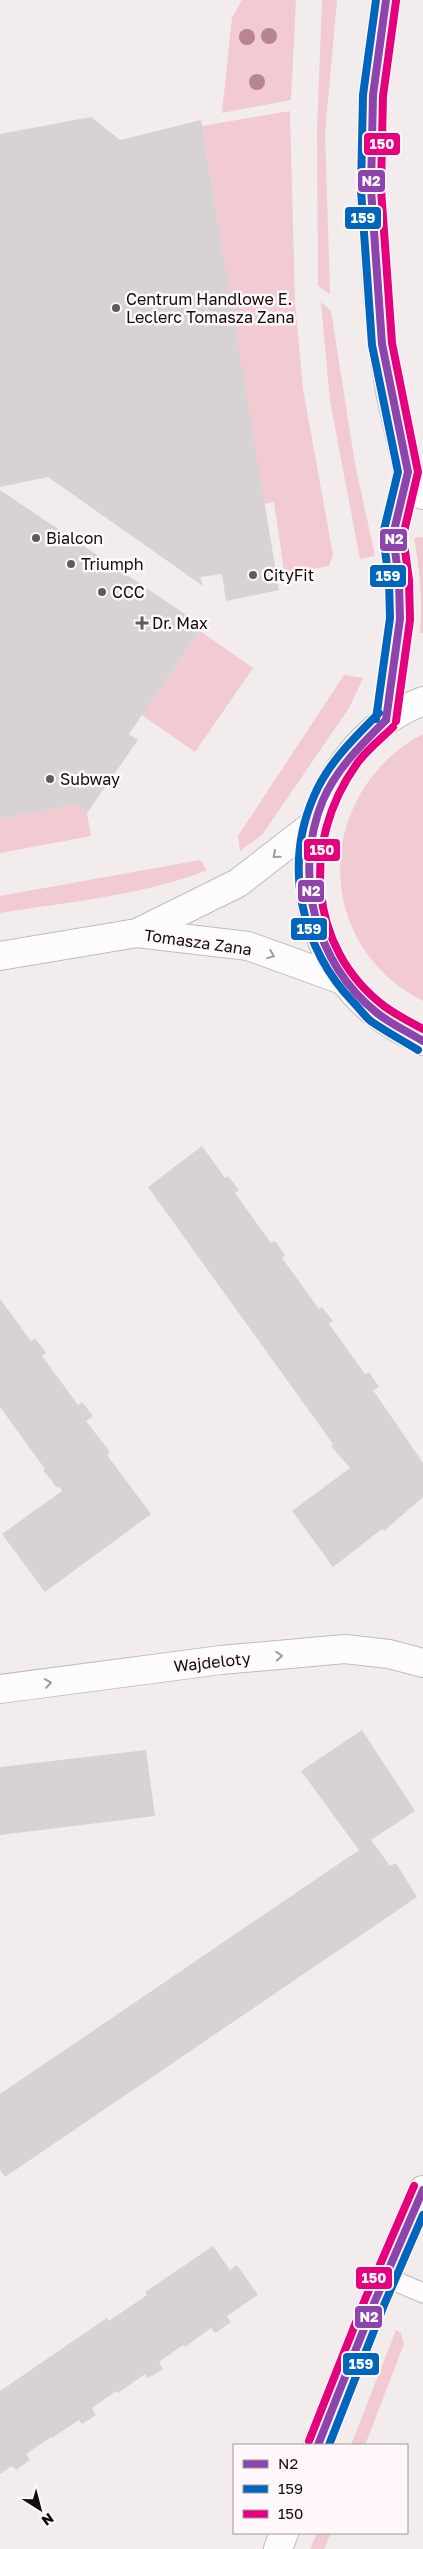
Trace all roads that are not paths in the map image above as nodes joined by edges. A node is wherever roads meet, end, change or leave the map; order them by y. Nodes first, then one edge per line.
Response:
1 (386, 0) edge
2 (408, 472) junction
3 (423, 495) edge
4 (423, 701) edge
5 (386, 720) junction
6 (314, 824) junction
7 (137, 933) junction
8 (0, 956) edge
9 (345, 981) junction
10 (423, 1041) edge
11 (423, 1663) edge
12 (0, 1689) edge
13 (423, 2190) edge
14 (386, 2277) junction
15 (423, 2293) edge
16 (318, 2444) edge
17 (284, 2534) edge
18 (278, 2549) edge

1 - 2 street
2 - 3 street
2 - 5 street
4 - 5 street
5 - 6 street
6 -> 7 street, Tomasza Zana
6 - 9 street
7 - 8 street, Tomasza Zana
7 -> 9 street, Tomasza Zana
9 - 10 street
12 -> 11 street, Wajdeloty
13 - 14 street
14 - 15 lane
14 - 16 street
17 - 18 street

